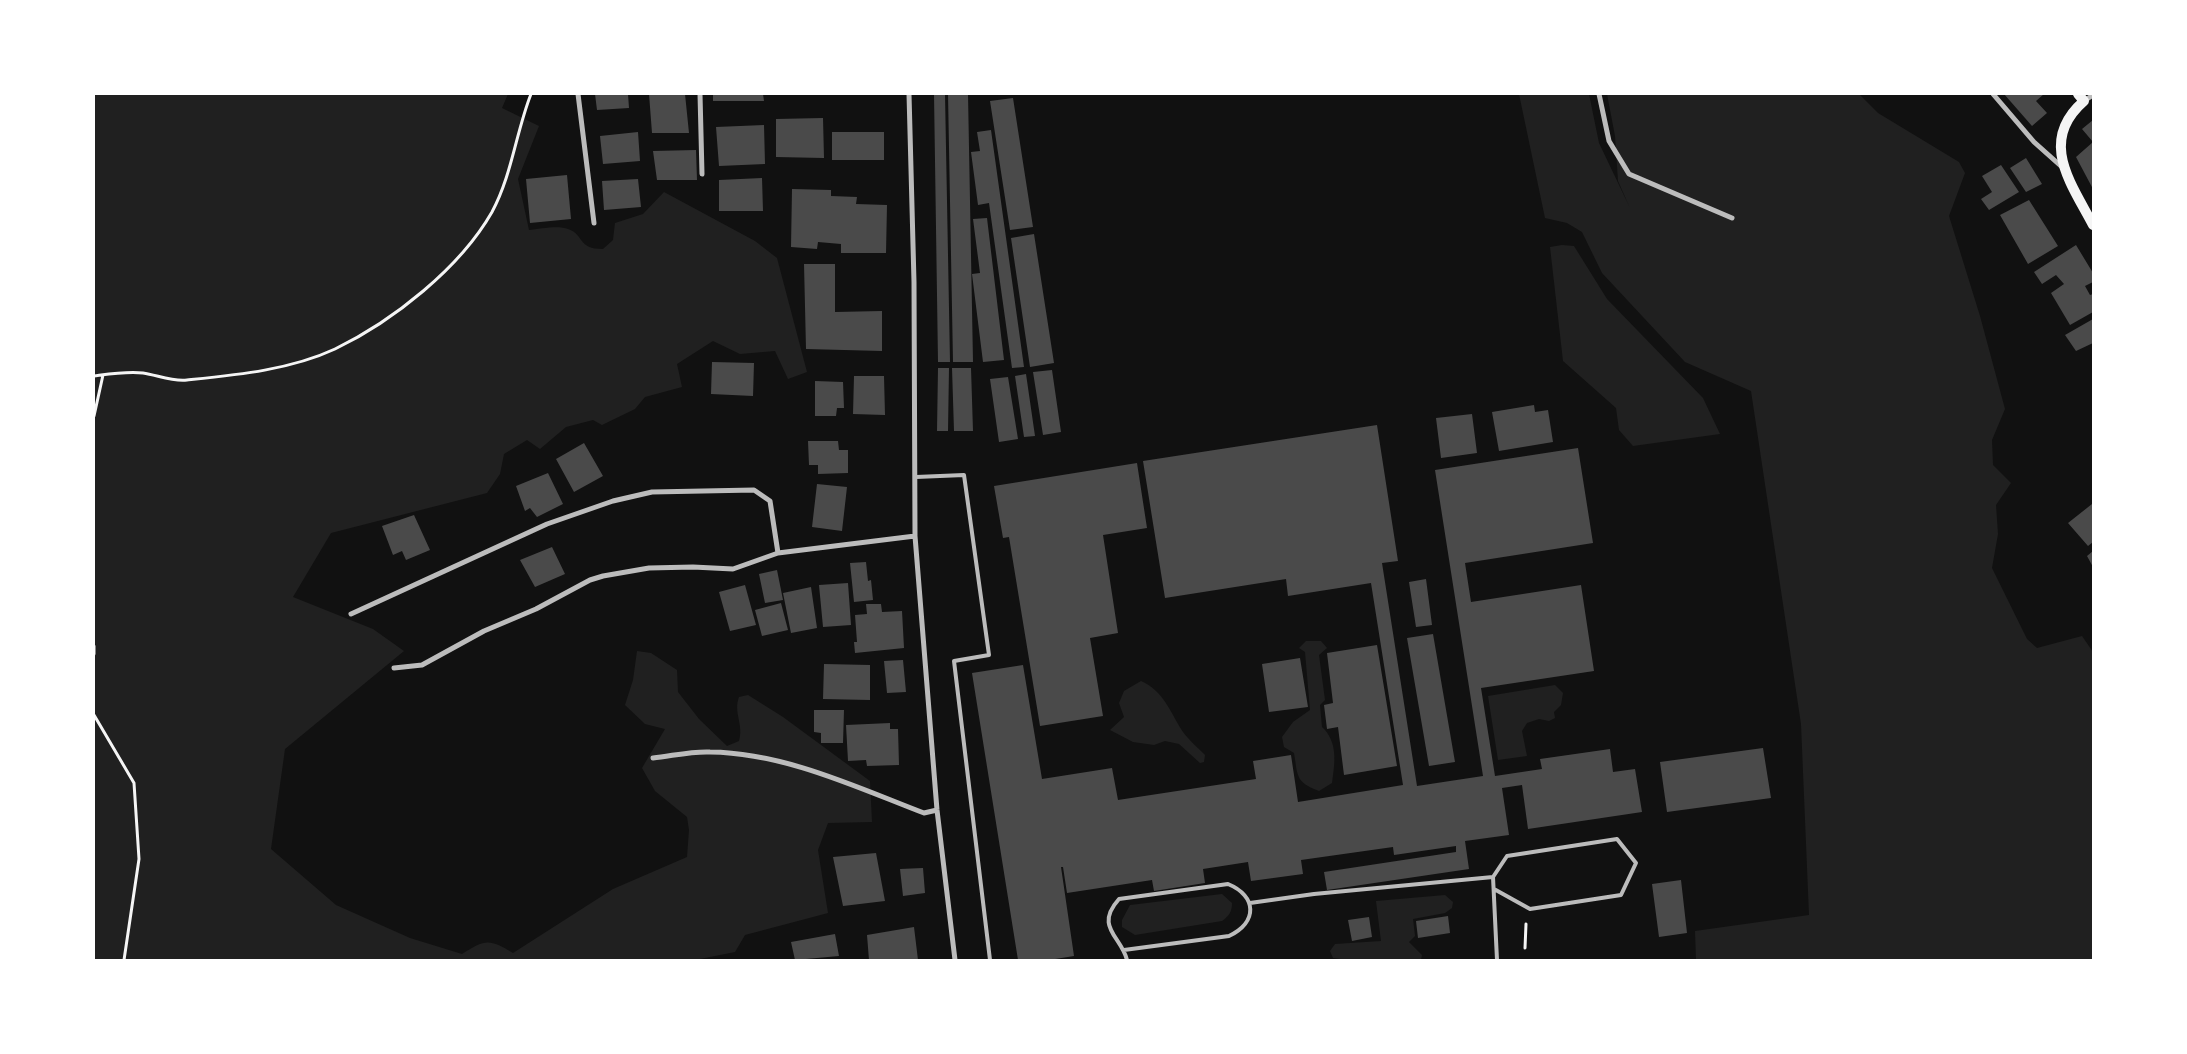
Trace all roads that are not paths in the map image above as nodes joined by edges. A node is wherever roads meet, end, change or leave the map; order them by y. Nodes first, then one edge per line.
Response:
1 (578, 94) edge
2 (700, 94) edge
3 (909, 94) edge
4 (1599, 94) edge
5 (1993, 94) edge
6 (2093, 95) edge
7 (2081, 98) edge
8 (2063, 168) junction
9 (702, 174) dead end
10 (1732, 218) dead end
11 (594, 223) dead end
12 (2093, 225) edge
13 (916, 477) junction
14 (915, 536) junction
15 (778, 553) junction
16 (351, 614) dead end
17 (394, 668) dead end
18 (653, 758) dead end
19 (937, 810) junction
20 (1493, 877) junction
21 (1494, 889) junction
22 (1250, 903) junction
23 (1124, 950) junction
24 (955, 960) edge
25 (990, 960) edge
26 (1125, 960) edge
27 (1497, 960) edge

1 - 11 street
2 - 9 street
3 - 13 street
4 - 10 street
5 - 8 street
6 - 7 street
7 - 8 main road
8 - 12 main road
13 - 14 street
13 - 25 lane
14 - 15 street
14 - 19 street
15 - 16 street
15 - 17 street
18 - 19 street
19 - 24 street
20 - 21 lane
20 - 21 lane
20 - 22 lane
21 - 27 lane
22 - 23 lane
22 - 23 lane
23 - 26 lane

